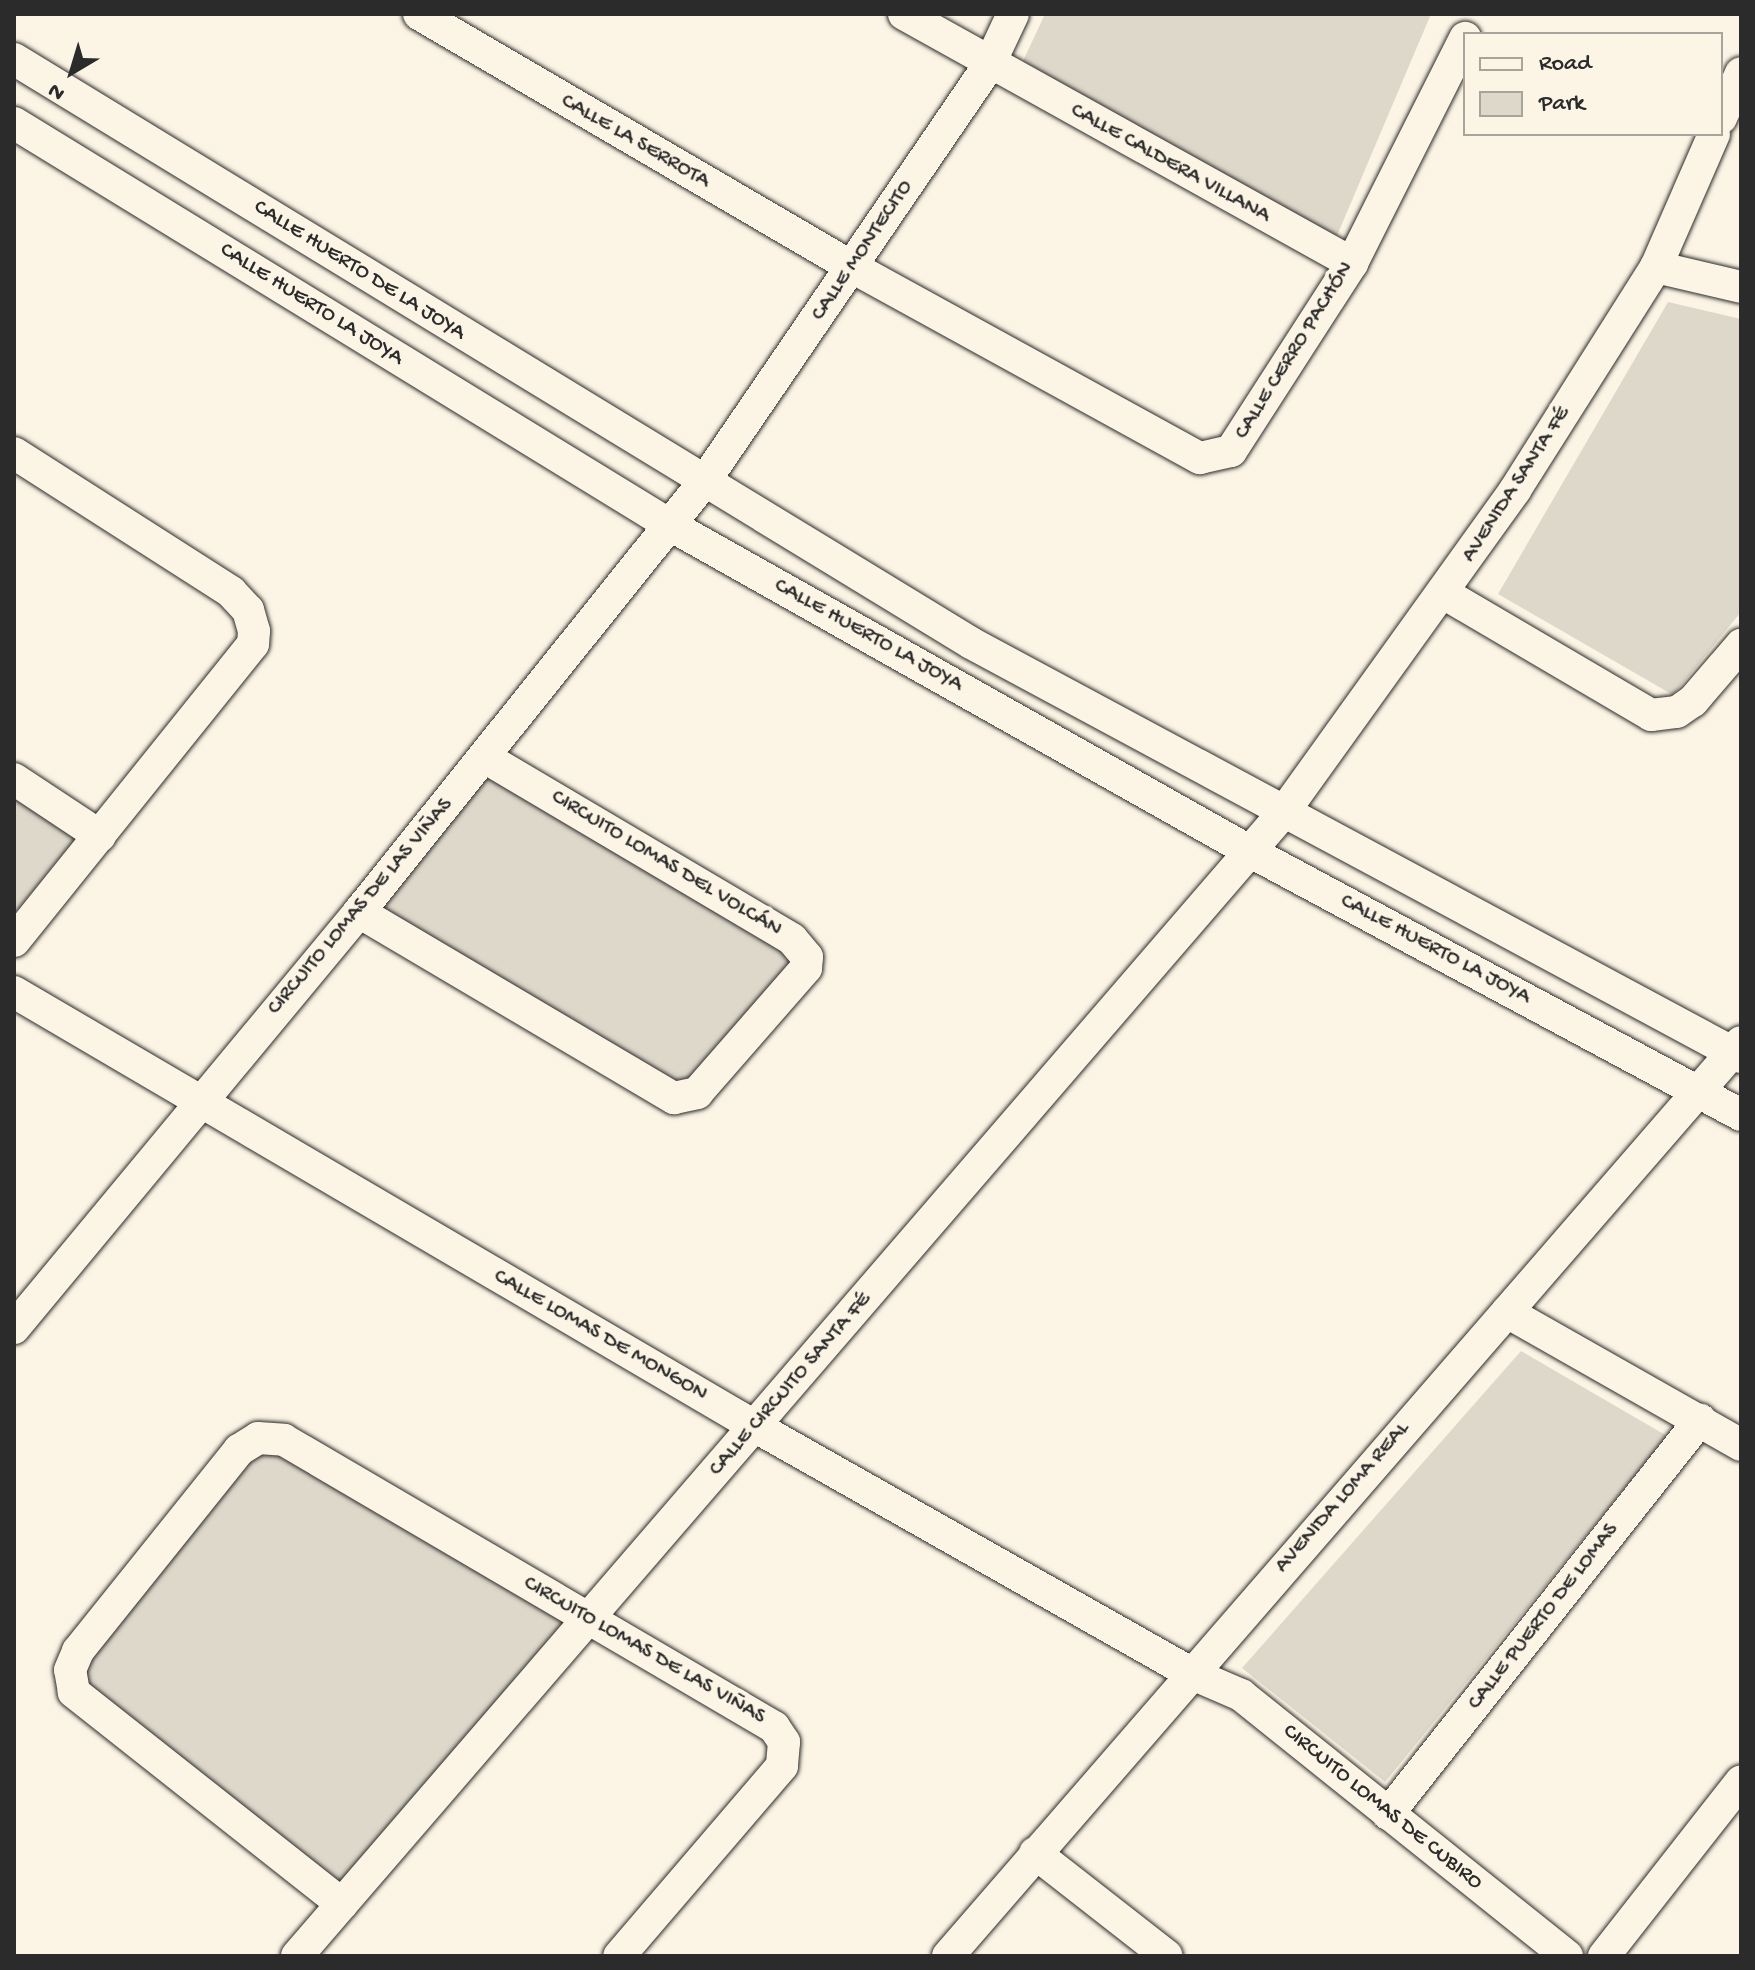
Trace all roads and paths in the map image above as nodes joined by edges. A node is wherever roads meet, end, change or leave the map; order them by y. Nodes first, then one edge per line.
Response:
1 (419, 14) edge
2 (904, 14) edge
3 (1013, 14) edge
4 (1477, 14) edge
5 (1468, 32) edge
6 (1463, 42) edge
7 (14, 59) edge
8 (989, 65) junction
9 (1741, 73) edge
10 (1723, 114) edge
11 (14, 123) edge
12 (1713, 136) edge
13 (1352, 263) junction
14 (852, 267) junction
15 (1656, 267) junction
16 (1741, 287) edge
17 (14, 453) edge
18 (704, 482) junction
19 (670, 525) junction
20 (1445, 594) junction
21 (1741, 645) edge
22 (484, 757) junction
23 (14, 779) edge
24 (1283, 813) junction
25 (100, 836) junction
26 (1251, 852) junction
27 (359, 912) junction
28 (14, 941) edge
29 (14, 992) edge
30 (1738, 1050) edge
31 (1700, 1091) junction
32 (196, 1103) junction
33 (1741, 1115) edge
34 (1507, 1312) junction
35 (14, 1328) edge
36 (1700, 1420) junction
37 (756, 1427) junction
38 (1741, 1445) edge
39 (588, 1618) junction
40 (1190, 1673) junction
41 (1741, 1781) edge
42 (1388, 1814) junction
43 (1035, 1853) junction
44 (342, 1904) junction
45 (297, 1956) edge
46 (619, 1956) edge
47 (948, 1956) edge
48 (1167, 1956) edge
49 (1567, 1956) edge
50 (1604, 1956) edge

1 - 14 street, CALLE LA SERROTA
2 - 8 street, CALLE CALDERA VILLANA
3 - 8 street, CALLE MONTECITO
4 - 5 street, CALLE CERRO PACHÓN
6 - 13 street, CALLE CERRO PACHÓN
7 - 18 street, CALLE HUERTO DE LA JOYA
8 - 13 street, CALLE CALDERA VILLANA
8 - 14 street, CALLE MONTECITO
9 - 10 street
11 - 19 street, CALLE HUERTO LA JOYA
12 - 15 street, AVENIDA SANTA FÉ
13 - 14 street, CALLE CERRO PACHÓN
14 - 18 street, CALLE MONTECITO
15 - 16 street
15 - 20 street, AVENIDA SANTA FÉ
17 - 25 street
18 - 19 street, CIRCUITO LOMAS DE LAS VIÑAS
18 - 24 street, CALLE HUERTO LA JOYA
19 - 22 street, CIRCUITO LOMAS DE LAS VIÑAS
19 - 26 street, CALLE HUERTO LA JOYA
20 - 21 street
20 - 24 street, AVENIDA SANTA FÉ
22 - 27 street, CIRCUITO LOMAS DE LAS VIÑAS
22 - 27 street, CIRCUITO LOMAS DEL VOLCÁN
23 - 25 street
24 - 26 street, CALLE CIRCUITO SANTA FÉ
24 - 30 street, CALLE HUERTO LA JOYA
25 - 28 street
26 - 31 street, CALLE HUERTO LA JOYA
26 - 37 street, CALLE CIRCUITO SANTA FÉ
27 - 32 street, CIRCUITO LOMAS DE LAS VIÑAS
29 - 32 street, CALLE LOMAS DE MONGON
30 - 31 street, AVENIDA LOMA REAL
31 - 33 street, CALLE HUERTO LA JOYA
31 - 34 street, AVENIDA LOMA REAL
32 - 35 street, CIRCUITO LOMAS DE LAS VIÑAS
32 - 37 street, CALLE LOMAS DE MONGON
34 - 36 street
34 - 40 street, AVENIDA LOMA REAL
36 - 38 street
36 - 42 street, CALLE PUERTO DE LOMAS
37 - 39 street, CALLE CIRCUITO SANTA FÉ
37 - 40 street, CALLE LOMAS DE MONGON
39 - 44 street, CALLE CIRCUITO SANTA FÉ
39 - 44 street, CIRCUITO LOMAS DE LAS VIÑAS
39 - 46 street, CIRCUITO LOMAS DE LAS VIÑAS
40 - 42 street, CIRCUITO LOMAS DE CUBIRO
40 - 43 street, AVENIDA LOMA REAL
41 - 50 street
42 - 49 street, CIRCUITO LOMAS DE CUBIRO
43 - 47 street, AVENIDA LOMA REAL
43 - 48 street
44 - 45 street, CALLE CIRCUITO SANTA FÉ

